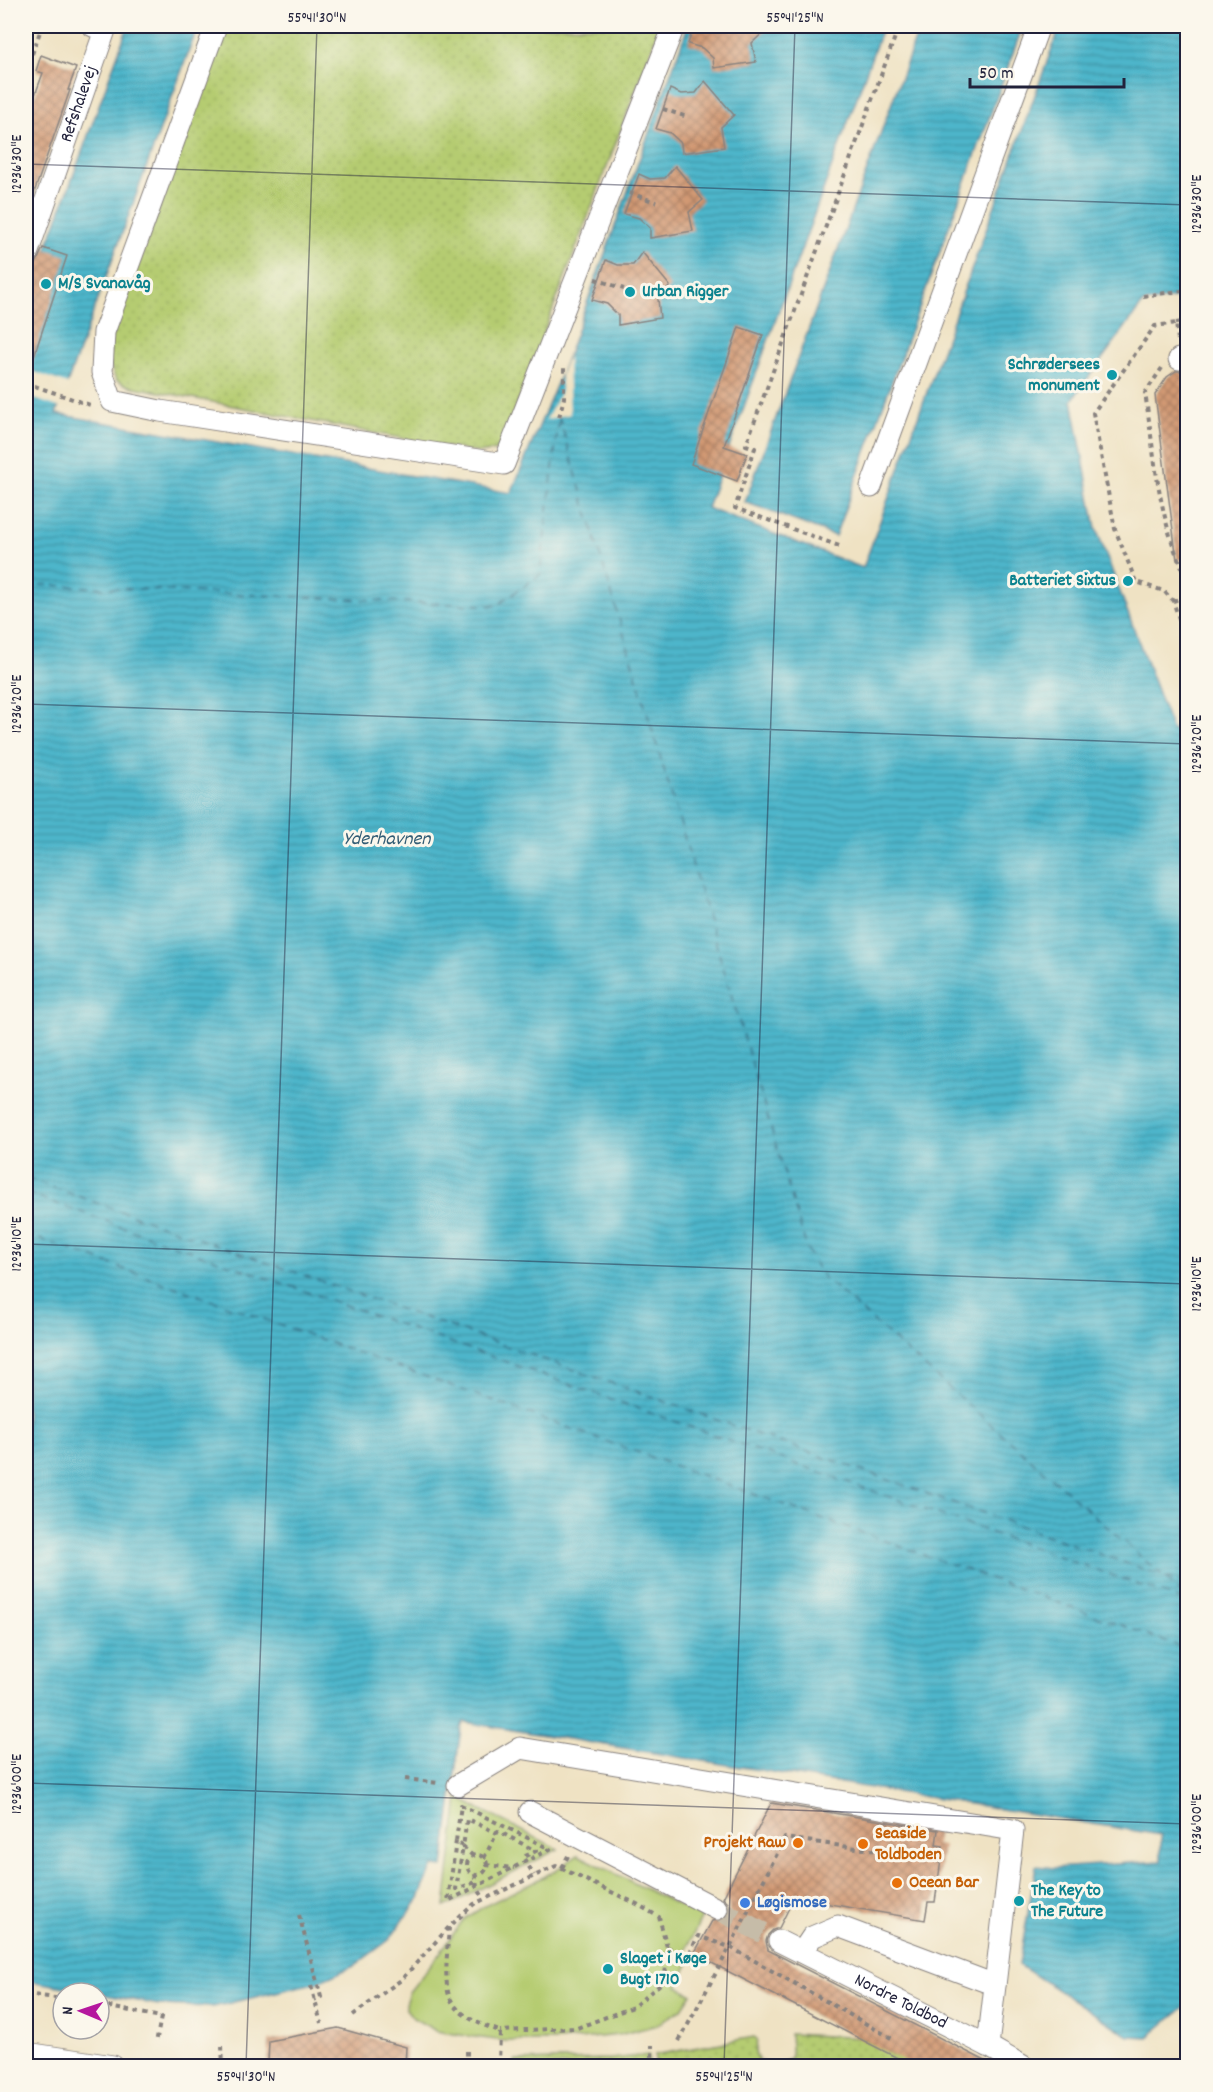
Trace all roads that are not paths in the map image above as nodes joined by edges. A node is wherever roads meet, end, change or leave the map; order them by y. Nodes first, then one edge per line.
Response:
1 (93, 26) edge
2 (216, 26) edge
3 (674, 26) edge
4 (1039, 26) edge
5 (26, 257) edge
6 (871, 487) dead end
7 (458, 1785) dead end
8 (530, 1812) dead end
9 (717, 1909) tunnel mouth
10 (779, 1941) tunnel mouth
11 (802, 1952) junction
12 (995, 1985) junction
13 (988, 2046) junction
14 (26, 2053) edge
15 (113, 2067) edge
16 (1023, 2067) edge

1 - 5 lane, Refshalevej
2 - 3 lane
4 - 6 lane
7 - 12 lane
8 - 9 lane
10 - 11 lane, Nordre Toldbod
11 - 12 lane
11 - 13 lane, Nordre Toldbod
12 - 13 lane
13 - 16 lane, Nordre Toldbod
14 - 15 lane

